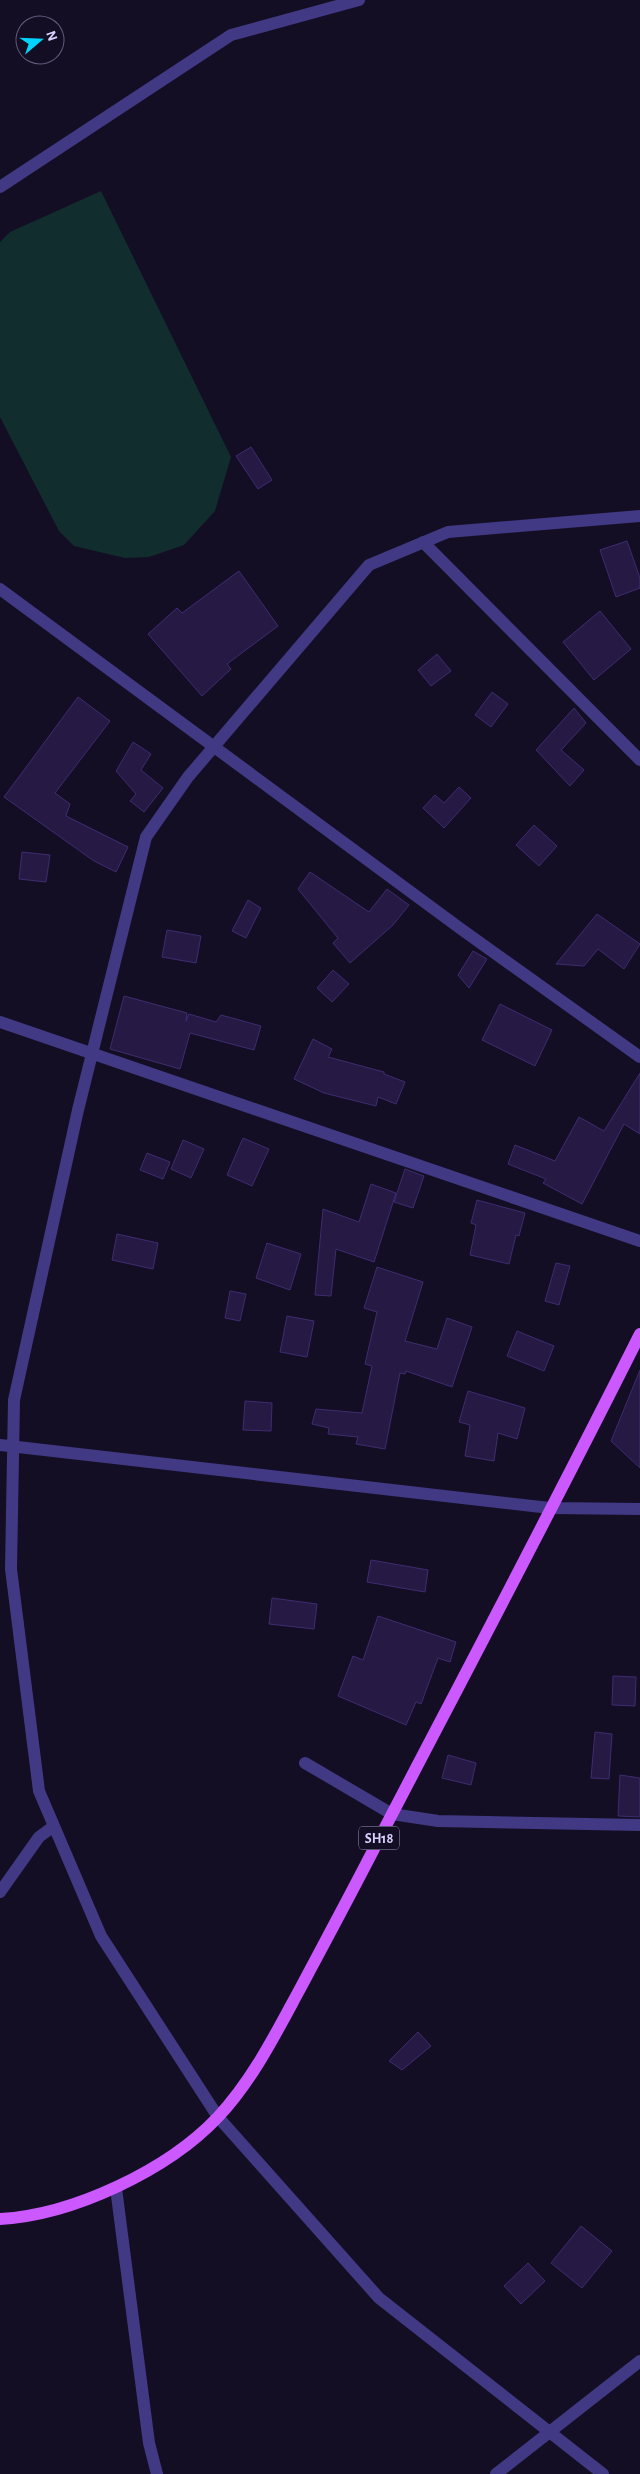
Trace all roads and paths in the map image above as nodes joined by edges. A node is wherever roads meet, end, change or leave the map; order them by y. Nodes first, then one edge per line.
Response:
1 (359, 0) edge
2 (0, 186) edge
3 (640, 516) edge
4 (423, 542) junction
5 (0, 589) edge
6 (214, 746) junction
7 (640, 760) edge
8 (0, 1022) edge
9 (92, 1054) junction
10 (640, 1057) edge
11 (640, 1241) edge
12 (640, 1334) edge
13 (0, 1445) edge
14 (13, 1446) junction
15 (550, 1508) junction
16 (640, 1509) edge
17 (305, 1764) dead end
18 (392, 1814) junction
19 (54, 1826) junction
20 (640, 1826) edge
21 (0, 1892) edge
22 (218, 2117) junction
23 (116, 2188) junction
24 (0, 2219) edge
25 (640, 2361) edge
26 (548, 2432) junction
27 (157, 2474) edge
28 (496, 2474) edge
29 (603, 2474) edge

1 - 2 street
3 - 4 street
4 - 6 street
4 - 7 street
5 - 6 street
6 - 9 street
6 - 10 street
8 - 9 street
9 - 11 street
9 - 14 street
12 - 15 main road, SH18
13 - 14 street
14 - 15 street
14 - 19 street
15 - 16 street
15 - 18 main road, SH18
17 - 18 street
18 - 20 street
18 - 22 main road, SH18
19 - 21 street
19 - 22 street
22 - 23 main road, SH18
22 - 26 street
23 - 24 main road, SH18
23 - 27 street
25 - 26 street
26 - 28 street
26 - 29 street

